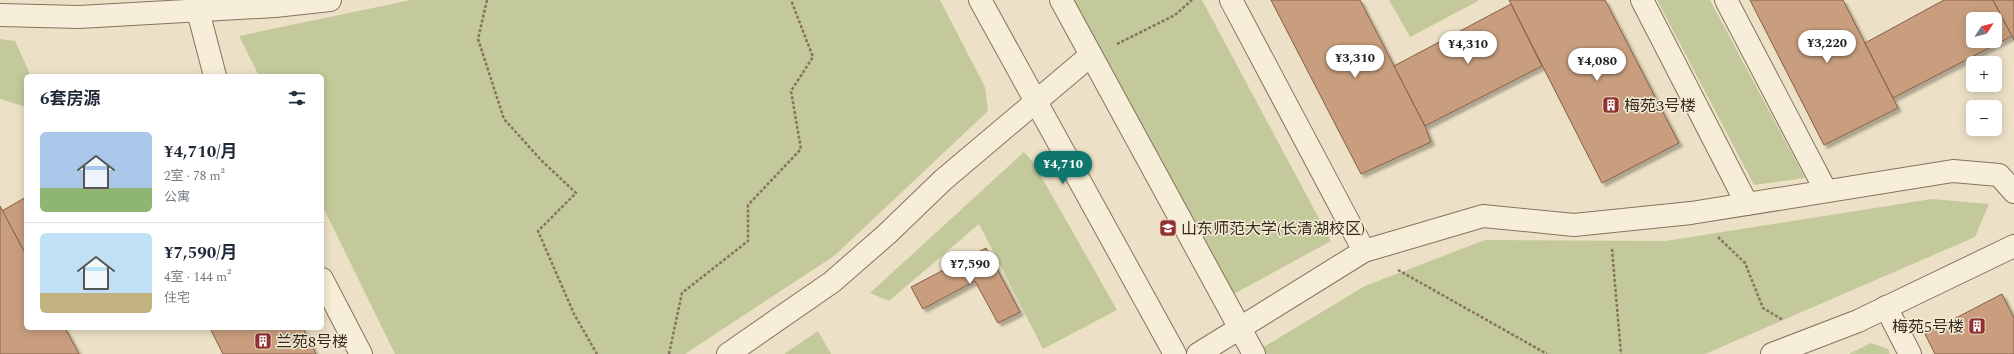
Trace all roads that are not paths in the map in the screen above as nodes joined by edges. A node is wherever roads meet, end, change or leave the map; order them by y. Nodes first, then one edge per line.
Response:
1 (330, 0) edge
2 (980, 0) edge
3 (1061, 0) edge
4 (1231, 0) edge
5 (1642, 0) edge
6 (1726, 0) edge
7 (198, 5) edge
8 (0, 14) edge
9 (1091, 55) junction
10 (215, 74) edge
11 (1036, 101) junction
12 (1826, 191) junction
13 (2014, 192) edge
14 (1747, 204) junction
15 (2014, 246) edge
16 (1364, 251) junction
17 (324, 283) edge
18 (1886, 307) junction
19 (1240, 328) junction
20 (1817, 346) edge
21 (361, 354) edge
22 (728, 354) edge
23 (1175, 354) edge
24 (1198, 354) edge
25 (1254, 354) edge
26 (1772, 354) edge
27 (1910, 354) edge

1 - 7 street
2 - 11 street
3 - 9 street
4 - 16 street
5 - 14 street
6 - 12 street
7 - 8 street
7 - 10 street
9 - 11 street
9 - 19 street
11 - 22 street
11 - 23 street
12 - 13 street
12 - 14 street
14 - 16 street
15 - 18 street
16 - 19 street
17 - 21 street
18 - 20 street
18 - 27 street
19 - 24 street
19 - 25 street
20 - 26 street

